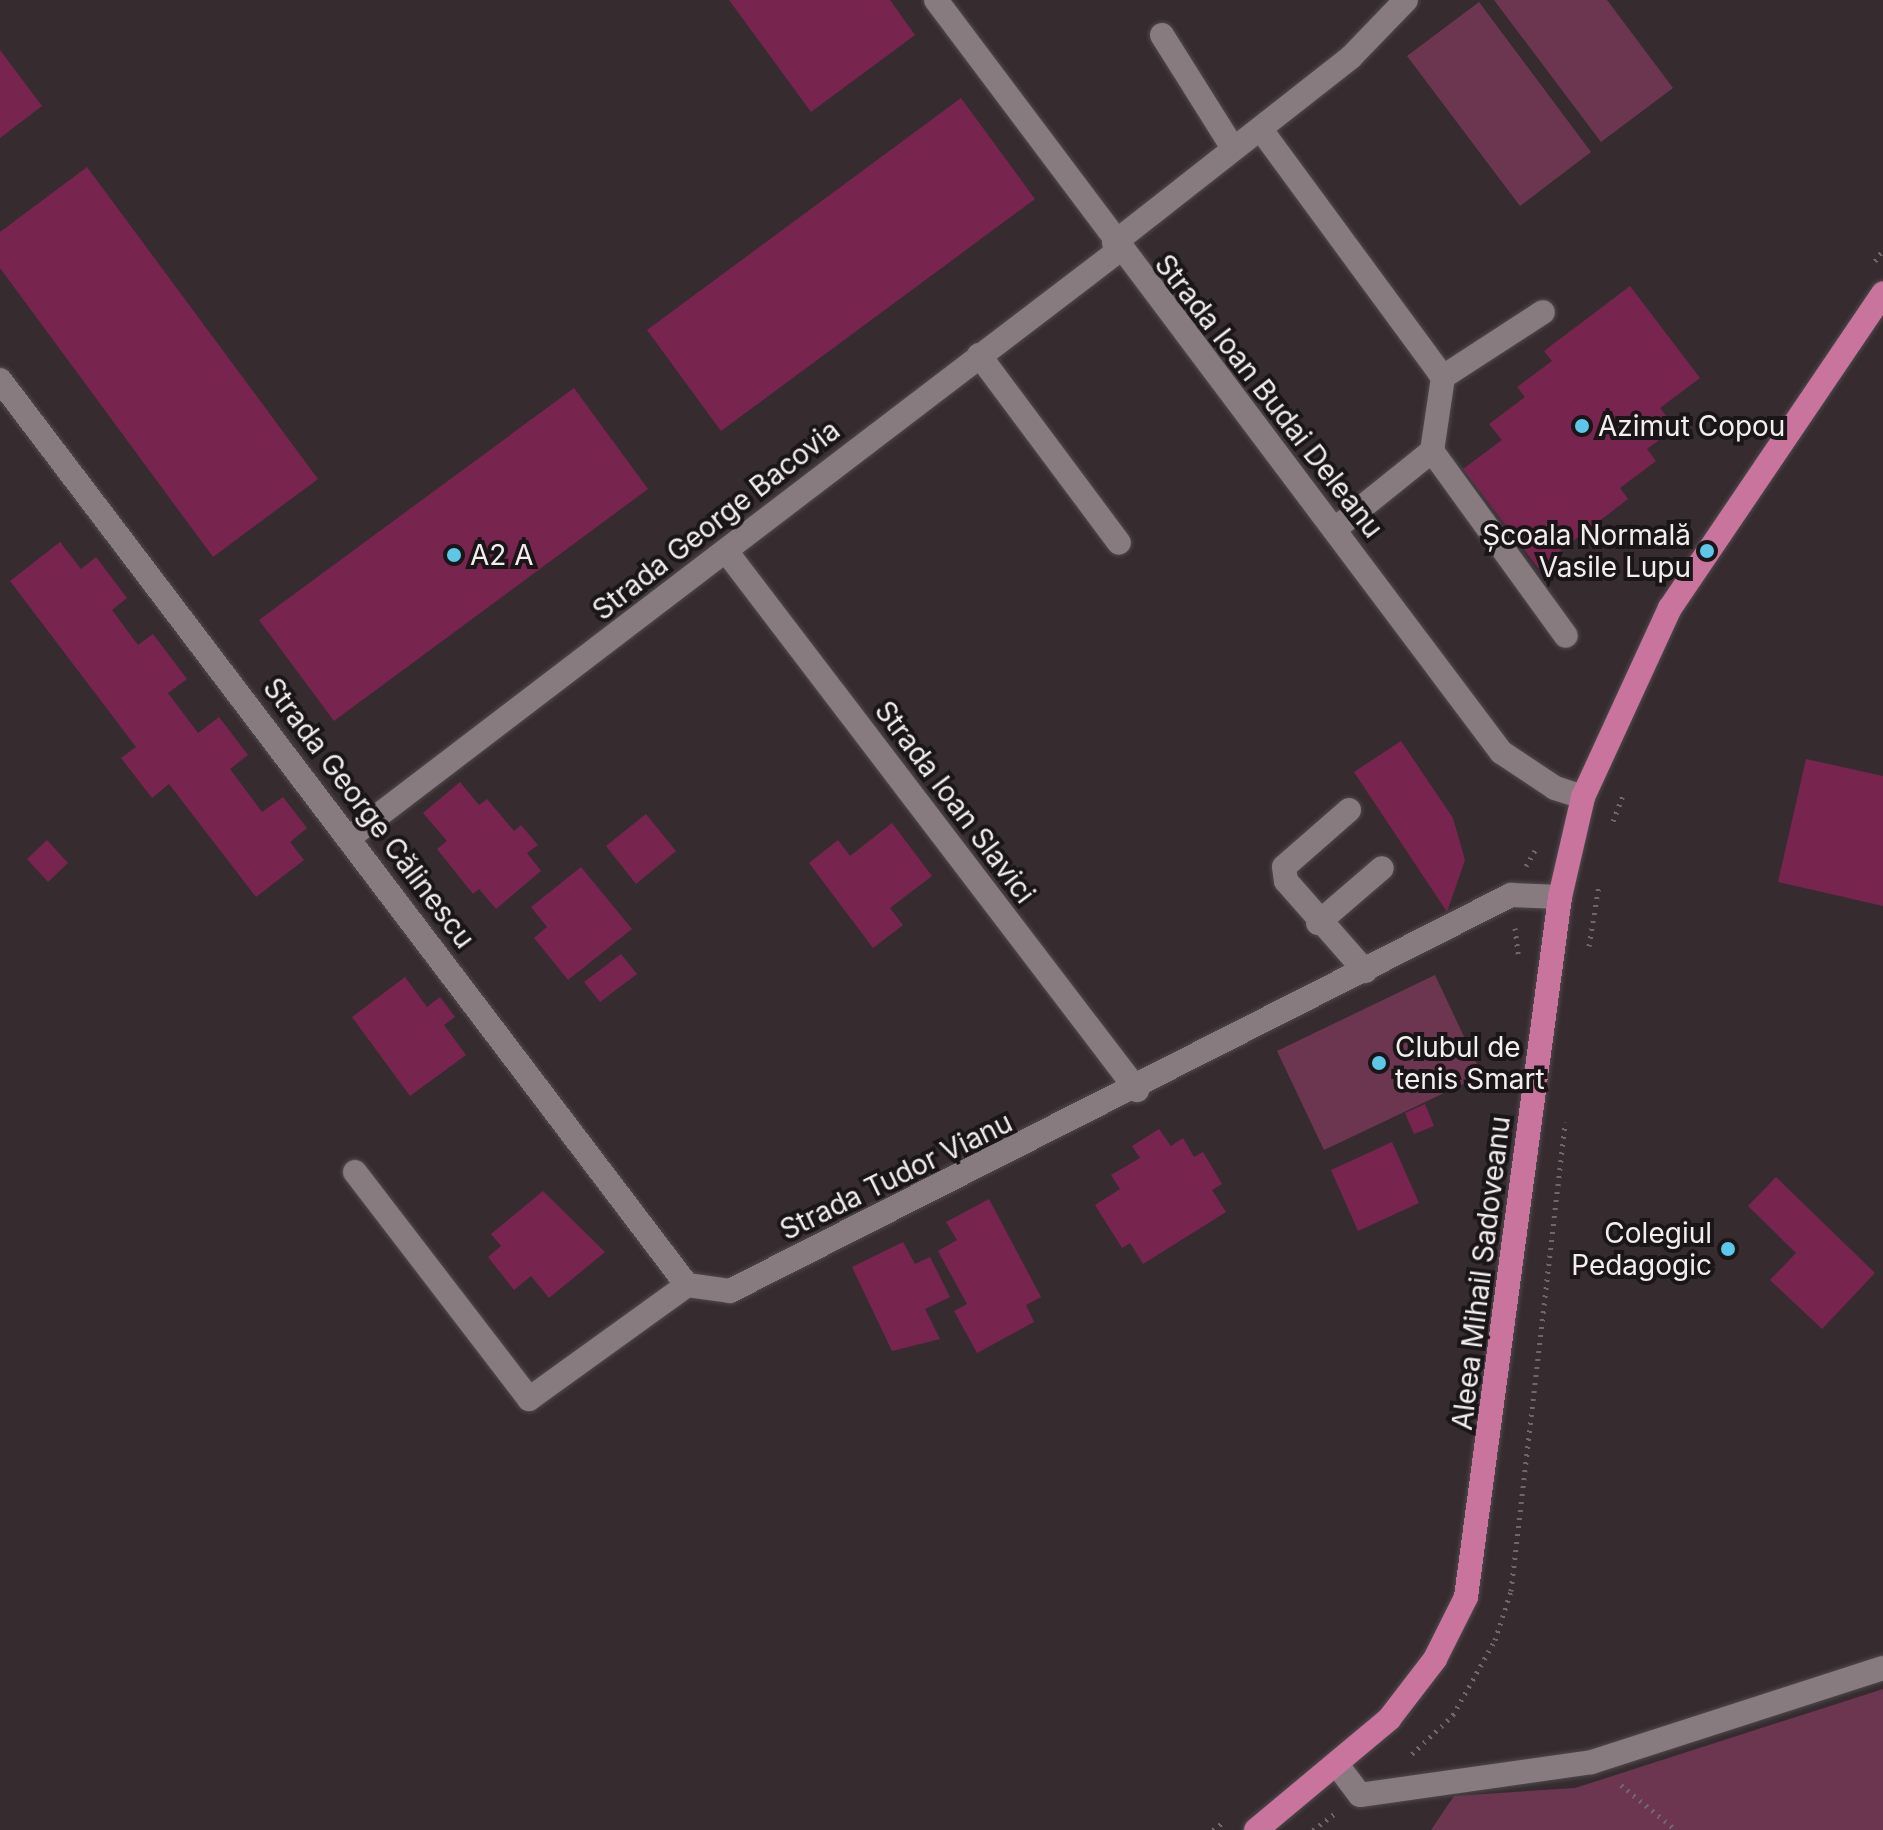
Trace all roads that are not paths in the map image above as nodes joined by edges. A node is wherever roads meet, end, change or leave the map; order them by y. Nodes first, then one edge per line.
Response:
1 (936, 0) edge
2 (1406, 0) edge
3 (1162, 35) dead end
4 (1262, 131) junction
5 (1233, 148) junction
6 (1116, 247) junction
7 (1883, 293) edge
8 (1543, 312) dead end
9 (979, 355) junction
10 (1443, 377) junction
11 (0, 380) edge
12 (1432, 451) junction
13 (1335, 529) junction
14 (1119, 543) dead end
15 (726, 551) junction
16 (1566, 636) dead end
17 (1583, 797) junction
18 (1349, 810) dead end
19 (350, 837) junction
20 (1382, 868) dead end
21 (1560, 897) junction
22 (1318, 923) junction
23 (1365, 971) junction
24 (1137, 1090) junction
25 (355, 1172) dead end
26 (687, 1285) junction
27 (1883, 1668) edge
28 (1338, 1766) junction
29 (1256, 1830) edge

1 - 6 street, Strada Ioan Budai Deleanu
2 - 4 street, Strada George Bacovia
3 - 5 street
4 - 5 street, Strada George Bacovia
4 - 10 street
5 - 6 street, Strada George Bacovia
6 - 9 street, Strada George Bacovia
6 - 13 street, Strada Ioan Budai Deleanu
7 - 17 main road, Aleea Mihail Sadoveanu
8 - 10 street
9 - 14 street
9 - 15 street, Strada George Bacovia
10 - 12 street
11 - 19 street, Strada George Călinescu
12 - 13 street
12 - 16 street
13 - 17 street, Strada Ioan Budai Deleanu
15 - 19 street, Strada George Bacovia
15 - 24 street, Strada Ioan Slavici
17 - 21 main road, Aleea Mihail Sadoveanu
18 - 22 street
19 - 26 street, Strada George Călinescu
20 - 22 street
21 - 23 street, Strada Tudor Vianu
21 - 28 main road, Aleea Mihail Sadoveanu
22 - 23 street
23 - 24 street, Strada Tudor Vianu
24 - 26 street, Strada Tudor Vianu
25 - 26 street
27 - 28 street
28 - 29 main road, Aleea Mihail Sadoveanu

